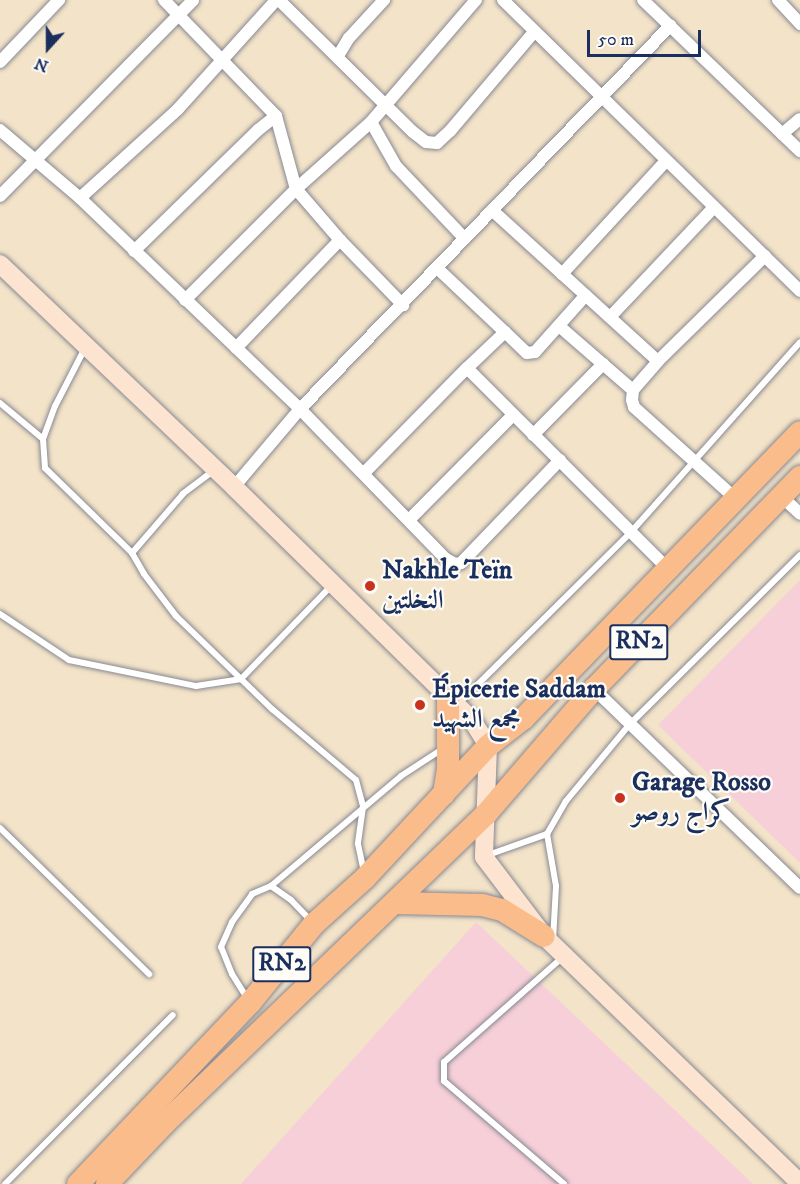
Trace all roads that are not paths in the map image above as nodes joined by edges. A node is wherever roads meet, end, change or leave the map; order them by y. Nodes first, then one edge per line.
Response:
1 (59, 0) edge
2 (164, 0) edge
3 (193, 0) edge
4 (278, 0) edge
5 (384, 0) edge
6 (476, 0) edge
7 (502, 0) edge
8 (643, 0) edge
9 (778, 0) edge
10 (177, 15) junction
11 (798, 16) edge
12 (670, 26) junction
13 (534, 32) junction
14 (3, 53) edge
15 (338, 56) junction
16 (223, 61) junction
17 (601, 99) junction
18 (385, 103) junction
19 (276, 116) junction
20 (800, 119) edge
21 (371, 122) junction
22 (0, 130) edge
23 (782, 134) junction
24 (800, 152) edge
25 (36, 161) junction
26 (666, 161) junction
27 (296, 189) junction
28 (0, 196) edge
29 (80, 198) junction
30 (714, 207) junction
31 (493, 211) junction
32 (465, 239) junction
33 (340, 240) junction
34 (134, 252) junction
35 (765, 256) junction
36 (0, 264) edge
37 (436, 268) junction
38 (562, 274) junction
39 (800, 291) edge
40 (586, 295) junction
41 (185, 300) junction
42 (403, 305) junction
43 (611, 316) junction
44 (559, 326) junction
45 (505, 332) junction
46 (800, 342) edge
47 (86, 346) junction
48 (236, 348) junction
49 (658, 361) junction
50 (603, 364) junction
51 (467, 368) junction
52 (633, 390) junction
53 (0, 403) edge
54 (300, 409) junction
55 (512, 416) junction
56 (800, 432) edge
57 (533, 435) junction
58 (43, 439) junction
59 (560, 460) junction
60 (694, 461) junction
61 (215, 469) junction
62 (364, 473) junction
63 (800, 477) edge
64 (234, 487) junction
65 (781, 496) junction
66 (736, 499) junction
67 (800, 513) edge
68 (410, 519) junction
69 (631, 532) junction
70 (132, 553) junction
71 (800, 555) edge
72 (668, 569) junction
73 (333, 584) junction
74 (0, 614) edge
75 (241, 679) junction
76 (594, 689) junction
77 (452, 701) junction
78 (630, 724) junction
79 (449, 745) junction
80 (488, 746) junction
81 (444, 794) junction
82 (363, 807) junction
83 (486, 814) junction
84 (0, 828) edge
85 (547, 834) junction
86 (484, 856) junction
87 (365, 878) junction
88 (271, 886) junction
89 (800, 888) edge
90 (396, 903) junction
91 (314, 924) junction
92 (554, 946) junction
93 (148, 974) dead end
94 (250, 1003) junction
95 (173, 1016) dead end
96 (800, 1183) edge
97 (5, 1184) edge
98 (78, 1184) edge
99 (107, 1184) edge
100 (564, 1184) edge

1 - 14 street
2 - 10 street
3 - 10 street
4 - 15 street
4 - 16 street
5 - 15 street
6 - 18 street
7 - 13 street
8 - 12 street
9 - 11 street
10 - 16 street
10 - 25 street
12 - 17 street
12 - 23 street
13 - 17 street
13 - 18 street
15 - 18 street
16 - 19 street
16 - 29 street
17 - 26 street
17 - 31 street
18 - 21 street
19 - 27 street
19 - 34 street
20 - 23 street
21 - 27 street
21 - 32 street
22 - 25 street
23 - 24 street
25 - 28 street
25 - 29 street
26 - 30 street
26 - 38 street
27 - 33 street
27 - 41 street
29 - 34 street
30 - 35 street
30 - 43 street
31 - 32 street
31 - 38 street
32 - 37 street
33 - 42 street
33 - 48 street
34 - 41 street
35 - 39 street
35 - 49 street
36 - 47 street
37 - 42 street
37 - 45 street
38 - 40 street
40 - 43 street
40 - 44 street
41 - 48 street
42 - 54 street
43 - 49 street
44 - 45 street
44 - 50 street
45 - 51 street
46 - 60 lane
47 - 58 lane
47 - 61 street
48 - 54 street
49 - 52 street
50 - 52 street
50 - 57 street
51 - 55 street
51 - 62 street
52 - 60 street
53 - 58 lane
54 - 62 street
54 - 64 street
55 - 57 street
55 - 68 street
56 - 66 highway, RN2
57 - 59 street
58 - 70 lane
59 - 68 street
59 - 69 street
60 - 66 street
60 - 69 lane
61 - 64 street
61 - 70 lane
62 - 68 street
63 - 65 highway, RN2
64 - 73 street
65 - 67 street
65 - 76 highway, RN2
66 - 72 highway, RN2
69 - 72 street
69 - 77 lane
70 - 75 lane
71 - 78 lane
72 - 80 highway, RN2
73 - 75 lane
73 - 77 street
74 - 75 lane
75 - 82 lane
76 - 78 street
76 - 83 highway, RN2
77 - 79 highway
77 - 80 street
78 - 85 lane
78 - 89 street
79 - 81 highway
79 - 82 lane
80 - 81 highway, RN2
80 - 83 street
81 - 87 highway, RN2
82 - 87 lane
82 - 88 lane
83 - 86 street
83 - 90 highway, RN2
84 - 93 lane
85 - 86 lane
85 - 92 lane
86 - 92 street
87 - 91 highway, RN2
88 - 91 lane
88 - 94 lane
90 - 92 highway
90 - 99 highway, RN2
91 - 94 highway, RN2
92 - 96 street
92 - 100 lane
94 - 98 highway, RN2
95 - 97 lane

